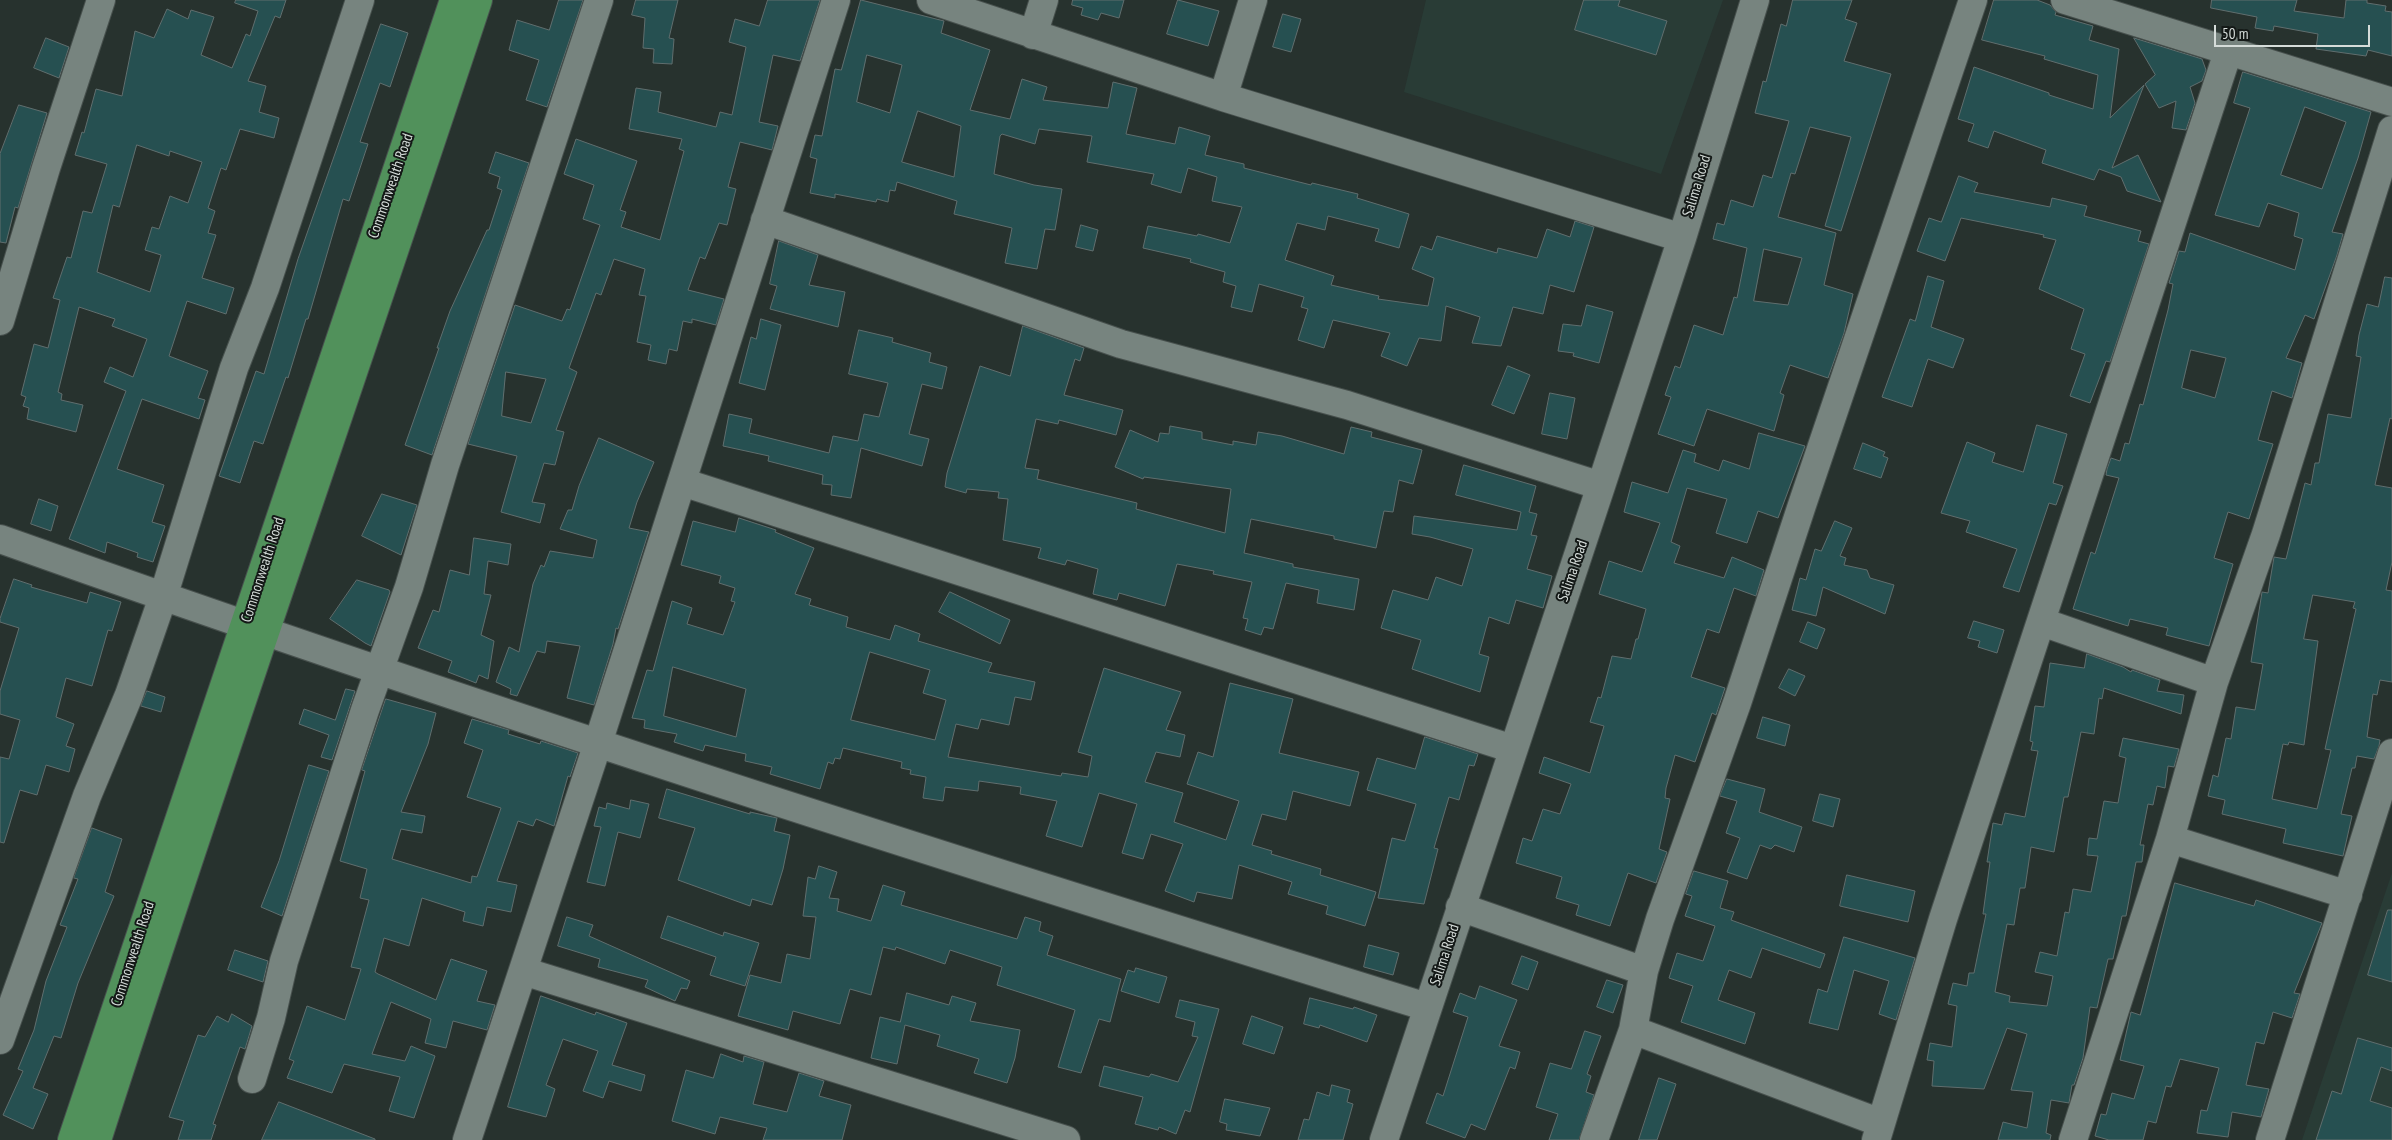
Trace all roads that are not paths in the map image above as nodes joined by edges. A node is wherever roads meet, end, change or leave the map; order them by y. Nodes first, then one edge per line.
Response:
1 (360, 0) edge
2 (454, 0) edge
3 (478, 0) edge
4 (599, 0) edge
5 (836, 0) edge
6 (931, 0) edge
7 (1044, 0) edge
8 (1254, 0) edge
9 (1754, 0) edge
10 (1974, 0) edge
11 (2065, 0) edge
12 (96, 1) edge
13 (1033, 35) junction
14 (2229, 49) junction
15 (1223, 97) junction
16 (2392, 102) edge
17 (2392, 130) edge
18 (764, 220) junction
19 (1682, 238) junction
20 (9, 266) edge
21 (0, 322) edge
22 (682, 482) junction
23 (1602, 486) junction
24 (0, 539) edge
25 (163, 598) junction
26 (2042, 622) junction
27 (255, 630) junction
28 (379, 672) junction
29 (2214, 682) junction
30 (598, 743) junction
31 (1513, 749) junction
32 (2392, 753) edge
33 (2170, 839) junction
34 (2348, 896) junction
35 (1460, 907) junction
36 (523, 971) junction
37 (1644, 971) junction
38 (1428, 1007) junction
39 (1633, 1030) junction
40 (0, 1040) edge
41 (252, 1079) dead end
42 (1878, 1132) edge
43 (72, 1140) edge
44 (96, 1140) edge
45 (467, 1140) edge
46 (1066, 1140) edge
47 (1384, 1140) edge
48 (1594, 1140) edge
49 (2073, 1140) edge
50 (2270, 1140) edge

1 - 25 street
2 - 27 main road, Commonwealth Road
3 - 27 main road, Commonwealth Road
4 - 28 street
5 - 18 street
6 - 13 street
7 - 13 street
8 - 15 street
9 - 19 street, Salima Road
10 - 37 street
11 - 14 street
12 - 20 street
13 - 15 street
14 - 16 street
14 - 26 street
15 - 19 street
17 - 29 street
18 - 22 street
18 - 23 street
19 - 23 street, Salima Road
20 - 21 street
22 - 30 street
22 - 31 street
23 - 31 street, Salima Road
24 - 25 street
25 - 27 street
25 - 40 street
26 - 29 street
26 - 42 street
27 - 28 street
27 - 43 main road, Commonwealth Road
27 - 44 main road, Commonwealth Road
28 - 30 street
28 - 41 street
29 - 33 street
30 - 36 street
30 - 38 street
31 - 35 street, Salima Road
32 - 34 street
33 - 34 street
33 - 49 street
34 - 50 street
35 - 37 street
35 - 38 street, Salima Road
36 - 45 street
36 - 46 street
37 - 39 street
38 - 47 street, Salima Road
39 - 42 street
39 - 48 street

